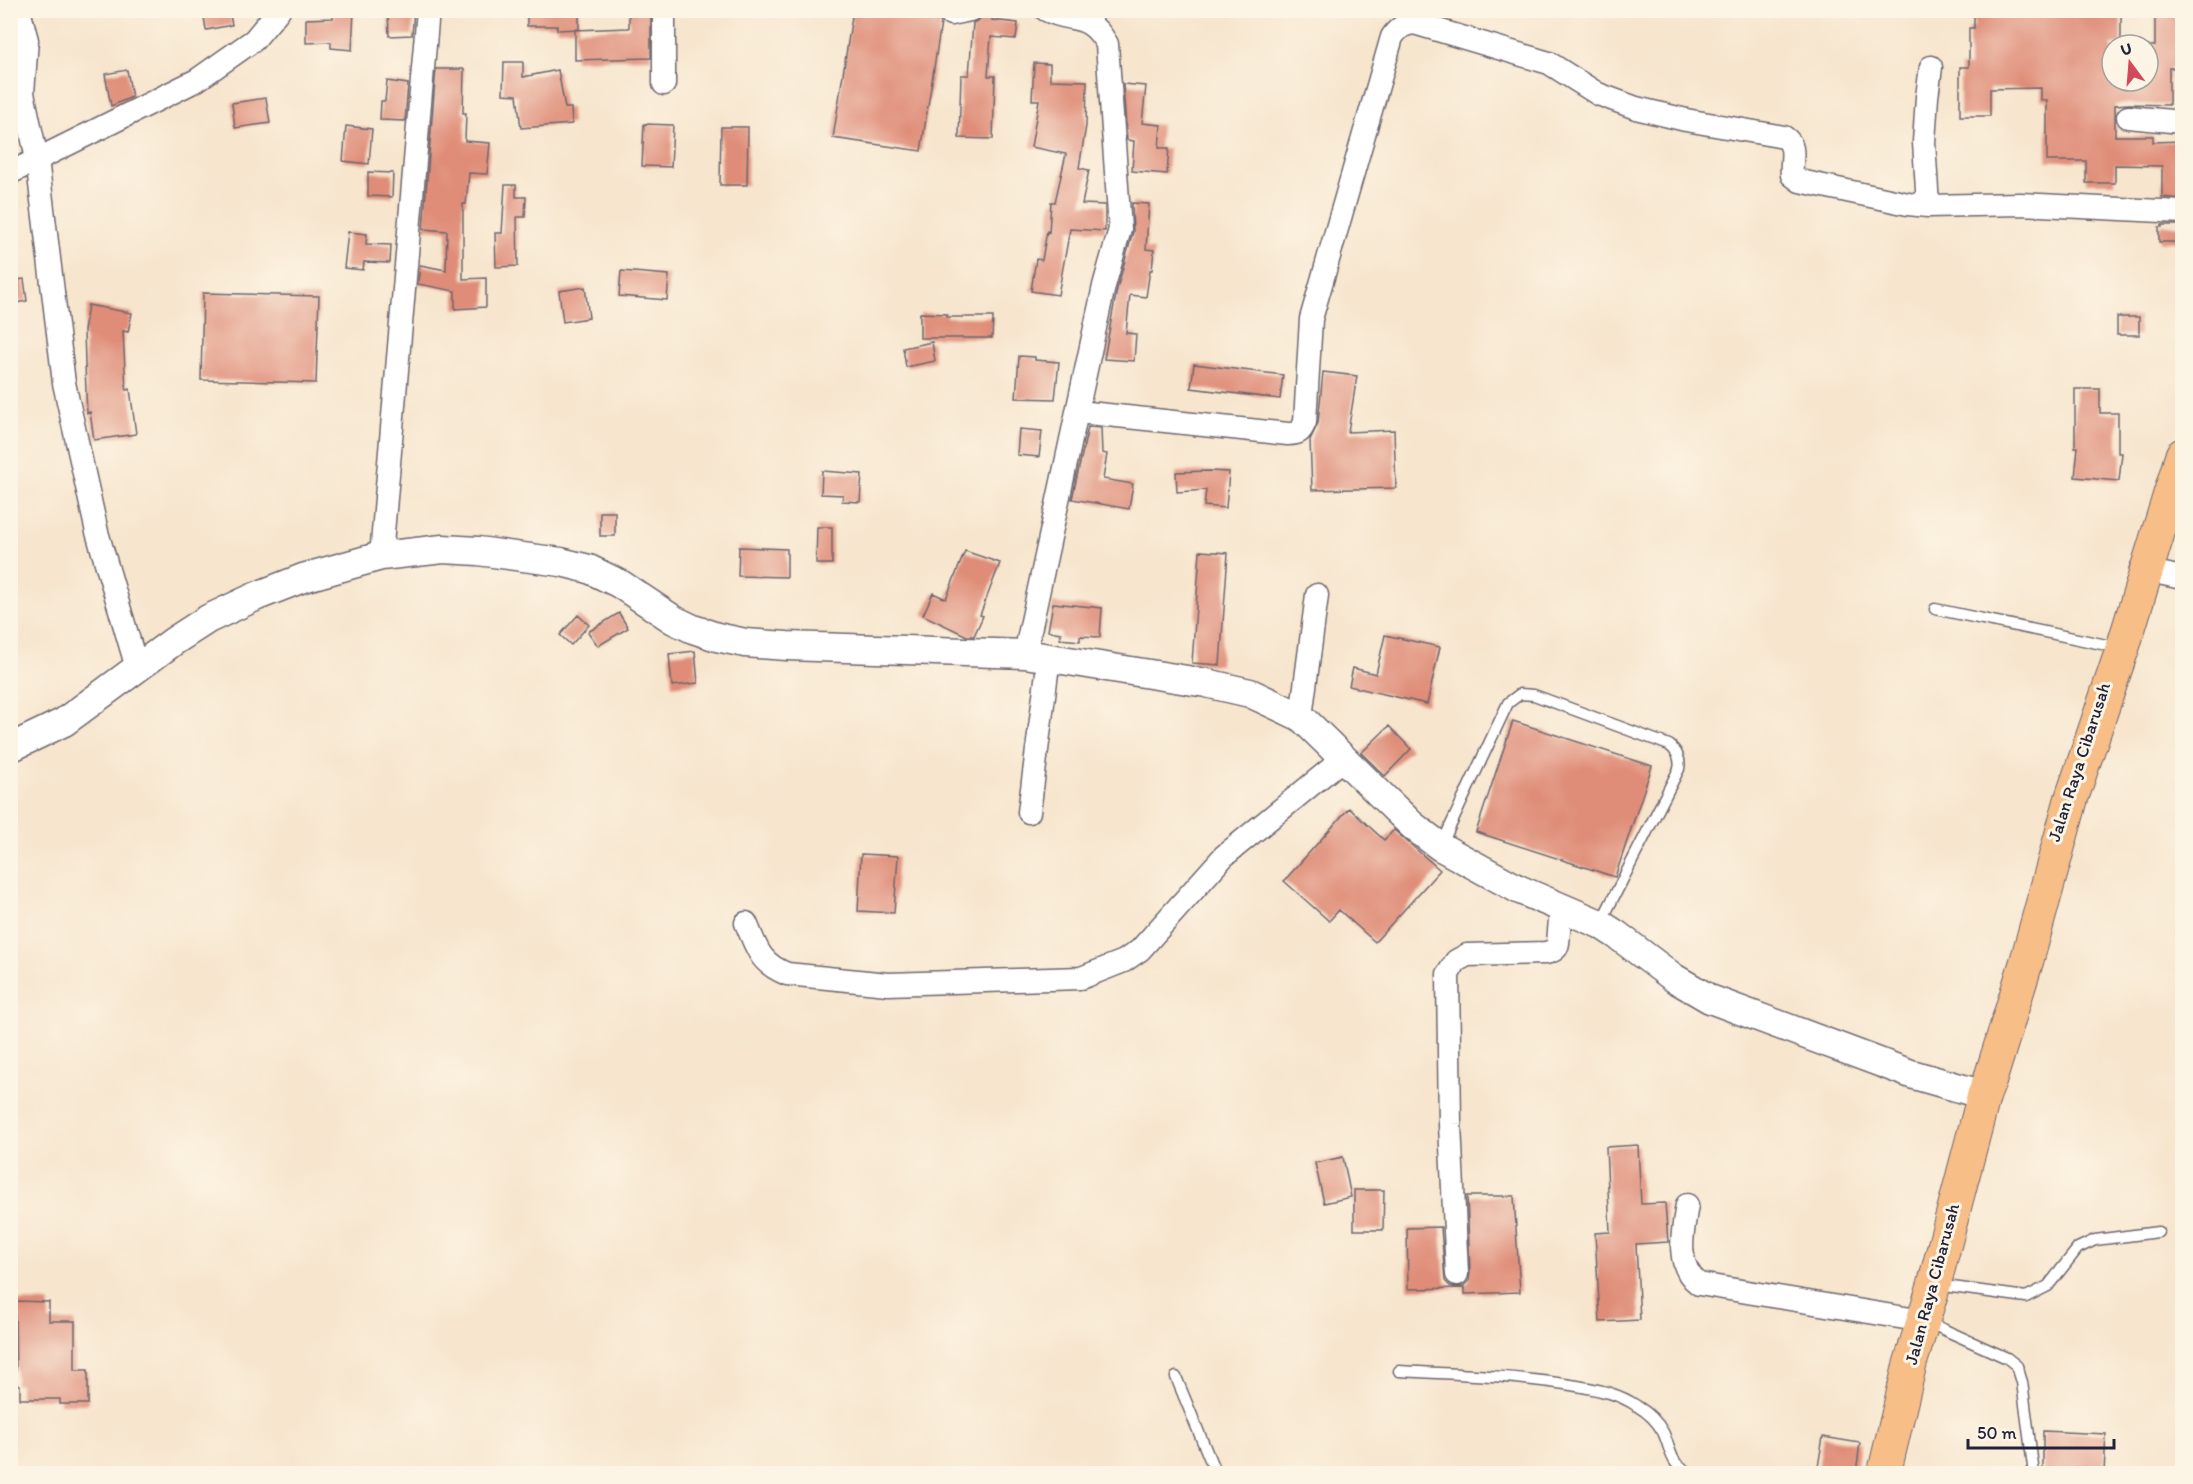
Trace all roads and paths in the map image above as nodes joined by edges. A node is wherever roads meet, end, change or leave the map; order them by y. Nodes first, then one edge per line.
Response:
1 (19, 10) edge
2 (279, 10) edge
3 (428, 10) edge
4 (664, 10) edge
5 (1046, 10) edge
6 (1931, 67) dead end
7 (664, 84) dead end
8 (2128, 117) dead end
9 (2182, 122) edge
10 (37, 159) junction
11 (10, 173) edge
12 (1928, 206) junction
13 (2182, 212) edge
14 (1079, 412) junction
15 (2182, 431) edge
16 (2182, 455) edge
17 (381, 556) junction
18 (2144, 570) junction
19 (2182, 578) edge
20 (1317, 595) dead end
21 (1935, 609) dead end
22 (2116, 647) junction
23 (1037, 655) junction
24 (137, 668) junction
25 (1301, 717) junction
26 (10, 748) edge
27 (1344, 758) junction
28 (1029, 812) dead end
29 (1441, 847) junction
30 (1561, 908) junction
31 (746, 923) dead end
32 (1600, 924) junction
33 (1984, 1095) junction
34 (1687, 1205) dead end
35 (2158, 1232) dead end
36 (1457, 1274) dead end
37 (1934, 1285) junction
38 (1923, 1321) junction
39 (1399, 1371) dead end
40 (1176, 1377) dead end
41 (1216, 1473) edge
42 (1693, 1473) edge
43 (1884, 1473) edge
44 (2034, 1473) edge

1 - 10 street
2 - 10 street
3 - 17 street
4 - 7 street
5 - 14 street
6 - 12 street
8 - 9 street
10 - 11 street
10 - 24 street
12 - 13 street
12 - 14 street
14 - 23 street
15 - 18 main road, Jalan Raya Cibarusah
16 - 18 main road, Jalan Raya Cibarusah
17 - 23 street
17 - 24 street
18 - 19 street
18 - 22 main road, Jalan Raya Cibarusah
18 - 33 main road, Jalan Raya Cibarusah
20 - 25 street
21 - 22 lane
22 - 33 main road, Jalan Raya Cibarusah
23 - 25 street
23 - 28 street
24 - 26 street
25 - 27 street
27 - 29 street
27 - 31 street
29 - 30 street
29 - 32 lane
30 - 32 street
30 - 36 street
32 - 33 street
33 - 37 main road, Jalan Raya Cibarusah
34 - 38 street
35 - 37 lane
37 - 38 main road, Jalan Raya Cibarusah
38 - 43 main road, Jalan Raya Cibarusah
38 - 44 lane
39 - 42 lane
40 - 41 lane

